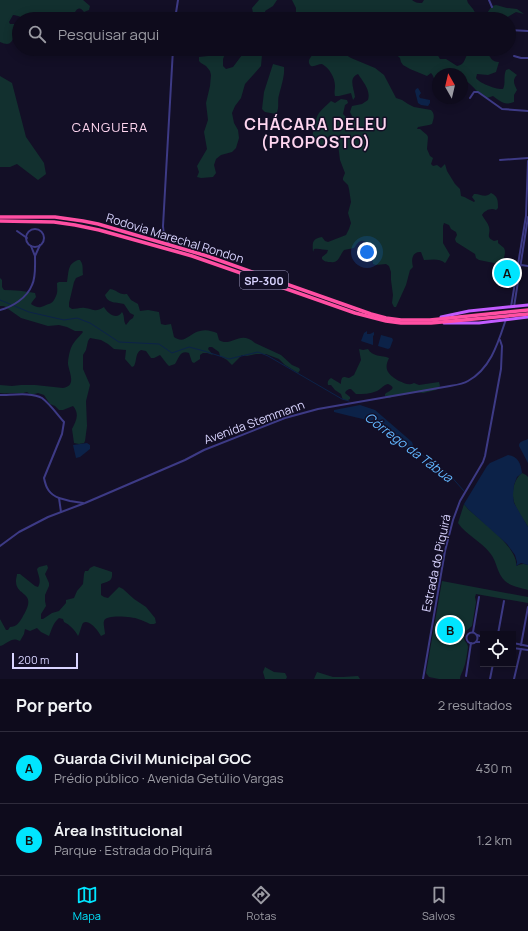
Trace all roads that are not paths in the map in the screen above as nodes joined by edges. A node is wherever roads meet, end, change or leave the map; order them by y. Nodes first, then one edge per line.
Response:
1 (178, 0) edge
2 (489, 0) edge
3 (492, 8) dead end
4 (176, 12) edge
5 (516, 30) edge
6 (528, 31) edge
7 (173, 56) edge
8 (514, 56) dead end
9 (528, 58) edge
10 (470, 98) dead end
11 (528, 111) edge
12 (500, 160) dead end
13 (528, 160) edge
14 (0, 217) edge
15 (528, 217) edge
16 (0, 221) edge
17 (17, 232) dead end
18 (164, 237) junction
19 (27, 238) junction
20 (523, 239) junction
21 (528, 240) edge
22 (156, 241) junction
23 (41, 244) junction
24 (30, 245) junction
25 (171, 246) junction
26 (35, 256) junction
27 (519, 264) junction
28 (528, 266) edge
29 (528, 305) edge
30 (513, 307) junction
31 (0, 310) edge
32 (528, 310) edge
33 (528, 314) edge
34 (528, 317) edge
35 (506, 320) junction
36 (431, 322) junction
37 (500, 339) junction
38 (0, 395) edge
39 (59, 498) junction
40 (84, 504) junction
41 (61, 512) junction
42 (0, 546) edge
43 (479, 597) dead end
44 (504, 601) dead end
45 (528, 607) edge
46 (499, 631) edge
47 (473, 632) junction
48 (477, 635) junction
49 (480, 636) edge
50 (476, 642) junction
51 (480, 642) edge
52 (471, 643) junction
53 (516, 644) edge
54 (521, 645) junction
55 (528, 646) edge
56 (516, 648) edge
57 (521, 649) junction
58 (528, 650) edge
59 (492, 667) edge
60 (466, 676) dead end
61 (424, 679) edge
62 (490, 679) edge
63 (514, 679) edge

1 - 4 street
2 - 3 street
5 - 6 street
7 - 18 street
8 - 9 street
10 - 11 street
12 - 13 street
13 - 20 street
14 - 22 highway, Rodovia Marechal Rondon / SP-300
15 - 20 street
16 - 36 highway, Rodovia Marechal Rondon / SP-300
17 - 19 street
18 - 22 street
18 - 25 street
19 - 23 street
19 - 24 street
20 - 21 street
20 - 27 street
22 - 25 highway, Rodovia Marechal Rondon / SP-300
23 - 24 street
23 - 26 street
24 - 26 street
25 - 36 highway, Rodovia Marechal Rondon / SP-300
26 - 31 street
27 - 28 street
27 - 30 street
29 - 30 main road
30 - 36 main road
32 - 36 highway, Rodovia Marechal Rondon / SP-300
33 - 36 highway, Rodovia Marechal Rondon / SP-300
34 - 35 main road
35 - 36 main road
35 - 37 street, Avenida Stemmann
37 - 40 street, Avenida Stemmann
37 - 61 street, Estrada do Piquirá
38 - 39 street
39 - 40 street
39 - 41 street
40 - 41 street, Avenida Stemmann
41 - 42 street, Avenida Stemmann
43 - 47 street
44 - 46 street
45 - 54 street
47 - 48 street
47 - 52 street
48 - 49 street
48 - 50 street
50 - 51 street
50 - 52 street
52 - 60 street
53 - 54 street
54 - 55 street
56 - 57 street
57 - 58 street
57 - 63 street
59 - 62 street

